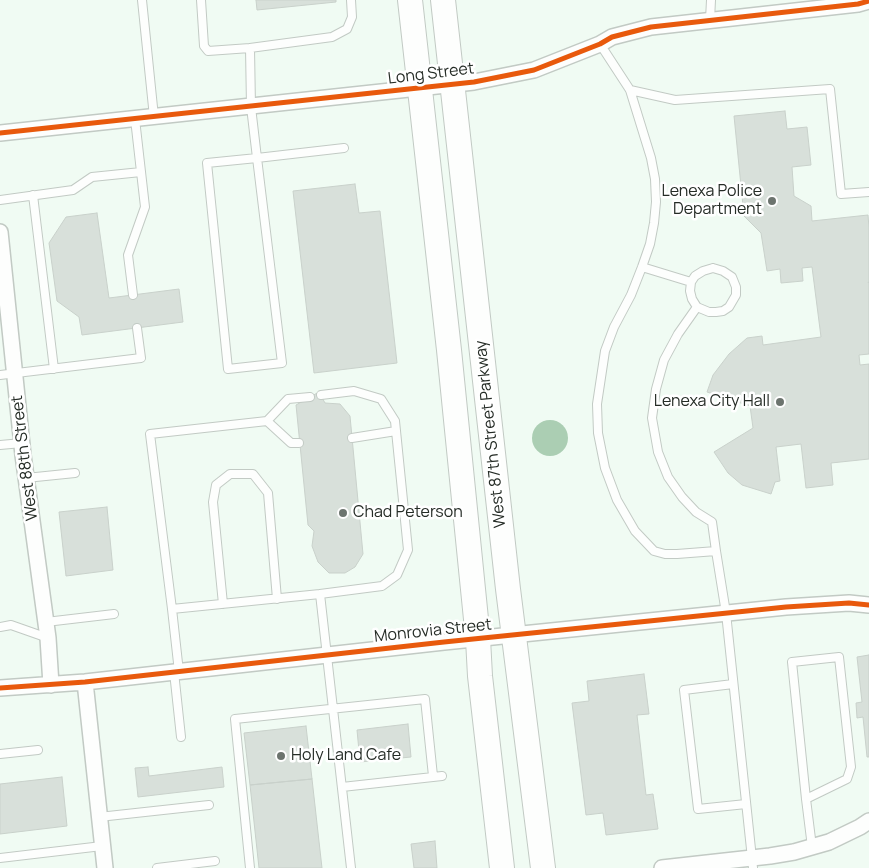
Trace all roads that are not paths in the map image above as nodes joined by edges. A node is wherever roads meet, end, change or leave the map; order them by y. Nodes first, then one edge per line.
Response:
1 (142, 0) edge
2 (201, 0) edge
3 (350, 0) edge
4 (410, 0) edge
5 (443, 0) edge
6 (711, 0) edge
7 (865, 3) edge
8 (710, 20) junction
9 (600, 44) junction
10 (250, 48) junction
11 (452, 85) junction
12 (420, 88) junction
13 (630, 90) junction
14 (252, 106) junction
15 (154, 117) junction
16 (135, 119) junction
17 (0, 133) edge
18 (344, 148) dead end
19 (257, 158) junction
20 (141, 172) junction
21 (869, 192) edge
22 (33, 195) junction
23 (0, 200) edge
24 (0, 232) edge
25 (642, 267) junction
26 (691, 282) junction
27 (133, 295) dead end
28 (697, 307) junction
29 (137, 328) dead end
30 (54, 369) junction
31 (7, 375) edge
32 (321, 395) dead end
33 (310, 397) dead end
34 (267, 421) junction
35 (396, 432) junction
36 (352, 438) dead end
37 (22, 443) junction
38 (300, 443) dead end
39 (0, 445) edge
40 (74, 473) dead end
41 (26, 478) junction
42 (716, 551) junction
43 (320, 594) junction
44 (277, 598) junction
45 (222, 604) junction
46 (869, 605) edge
47 (172, 609) junction
48 (726, 613) junction
49 (114, 614) dead end
50 (46, 622) junction
51 (0, 627) edge
52 (514, 635) junction
53 (48, 638) junction
54 (478, 639) junction
55 (327, 655) junction
56 (176, 672) junction
57 (85, 682) junction
58 (733, 684) junction
59 (51, 685) junction
60 (0, 688) edge
61 (333, 709) junction
62 (181, 736) dead end
63 (38, 750) dead end
64 (0, 754) edge
65 (433, 776) junction
66 (442, 776) dead end
67 (342, 787) junction
68 (806, 799) junction
69 (746, 804) junction
70 (209, 805) dead end
71 (99, 818) junction
72 (869, 822) edge
73 (102, 846) junction
74 (812, 847) junction
75 (0, 858) edge
76 (215, 861) dead end
77 (752, 863) edge
78 (105, 868) edge
79 (157, 868) edge
80 (250, 868) edge
81 (351, 868) edge
82 (502, 868) edge
83 (543, 868) edge
84 (662, 868) edge

1 - 15 lane
2 - 10 lane
3 - 10 lane
4 - 12 main road, West 87th Street Parkway
5 - 11 main road, West 87th Street Parkway
6 - 8 lane
7 - 8 street, Long Street
8 - 9 street, Long Street
9 - 11 street, Long Street
9 - 13 lane
10 - 14 lane
11 - 12 street, Long Street
11 - 52 main road, West 87th Street Parkway
12 - 14 street, Long Street
12 - 54 main road, West 87th Street Parkway
13 - 21 lane
13 - 25 lane
14 - 15 street, Long Street
14 - 19 lane
15 - 16 street, Long Street
16 - 17 street, Long Street
16 - 20 lane
18 - 19 lane
19 - 19 lane
20 - 22 lane
20 - 27 lane
22 - 23 lane
22 - 30 lane
24 - 31 street, West 88th Street
25 - 26 lane
25 - 42 lane
26 - 28 lane
26 - 28 lane
28 - 42 lane
29 - 30 lane
30 - 31 lane
31 - 37 street, West 88th Street
32 - 35 lane
33 - 34 lane
34 - 38 lane
34 - 47 lane
35 - 36 lane
35 - 43 lane
37 - 39 lane
37 - 41 street, West 88th Street
40 - 41 lane
41 - 50 street, West 88th Street
42 - 48 lane
43 - 44 lane
43 - 55 lane
44 - 45 lane
44 - 45 lane
45 - 47 lane
46 - 48 street, Monrovia Street
47 - 56 lane
48 - 52 street, Monrovia Street
48 - 58 lane
49 - 50 lane
50 - 53 street, West 88th Street
51 - 53 lane
52 - 54 street, Monrovia Street
52 - 83 main road, West 87th Street Parkway
53 - 59 street, West 88th Street
54 - 55 street, Monrovia Street
54 - 82 main road, West 87th Street Parkway
55 - 56 street, Monrovia Street
55 - 61 lane
56 - 57 street, Monrovia Street
56 - 62 lane
57 - 59 street, Monrovia Street
57 - 71 street
58 - 69 lane
58 - 69 lane
59 - 60 street, Monrovia Street
61 - 65 lane
61 - 67 lane
61 - 80 lane
63 - 64 lane
65 - 66 lane
65 - 67 lane
67 - 81 lane
68 - 68 lane
68 - 74 lane
69 - 77 lane
70 - 71 lane
71 - 73 street
72 - 74 street
73 - 75 lane
73 - 78 street
74 - 77 street
76 - 79 lane
77 - 84 street

